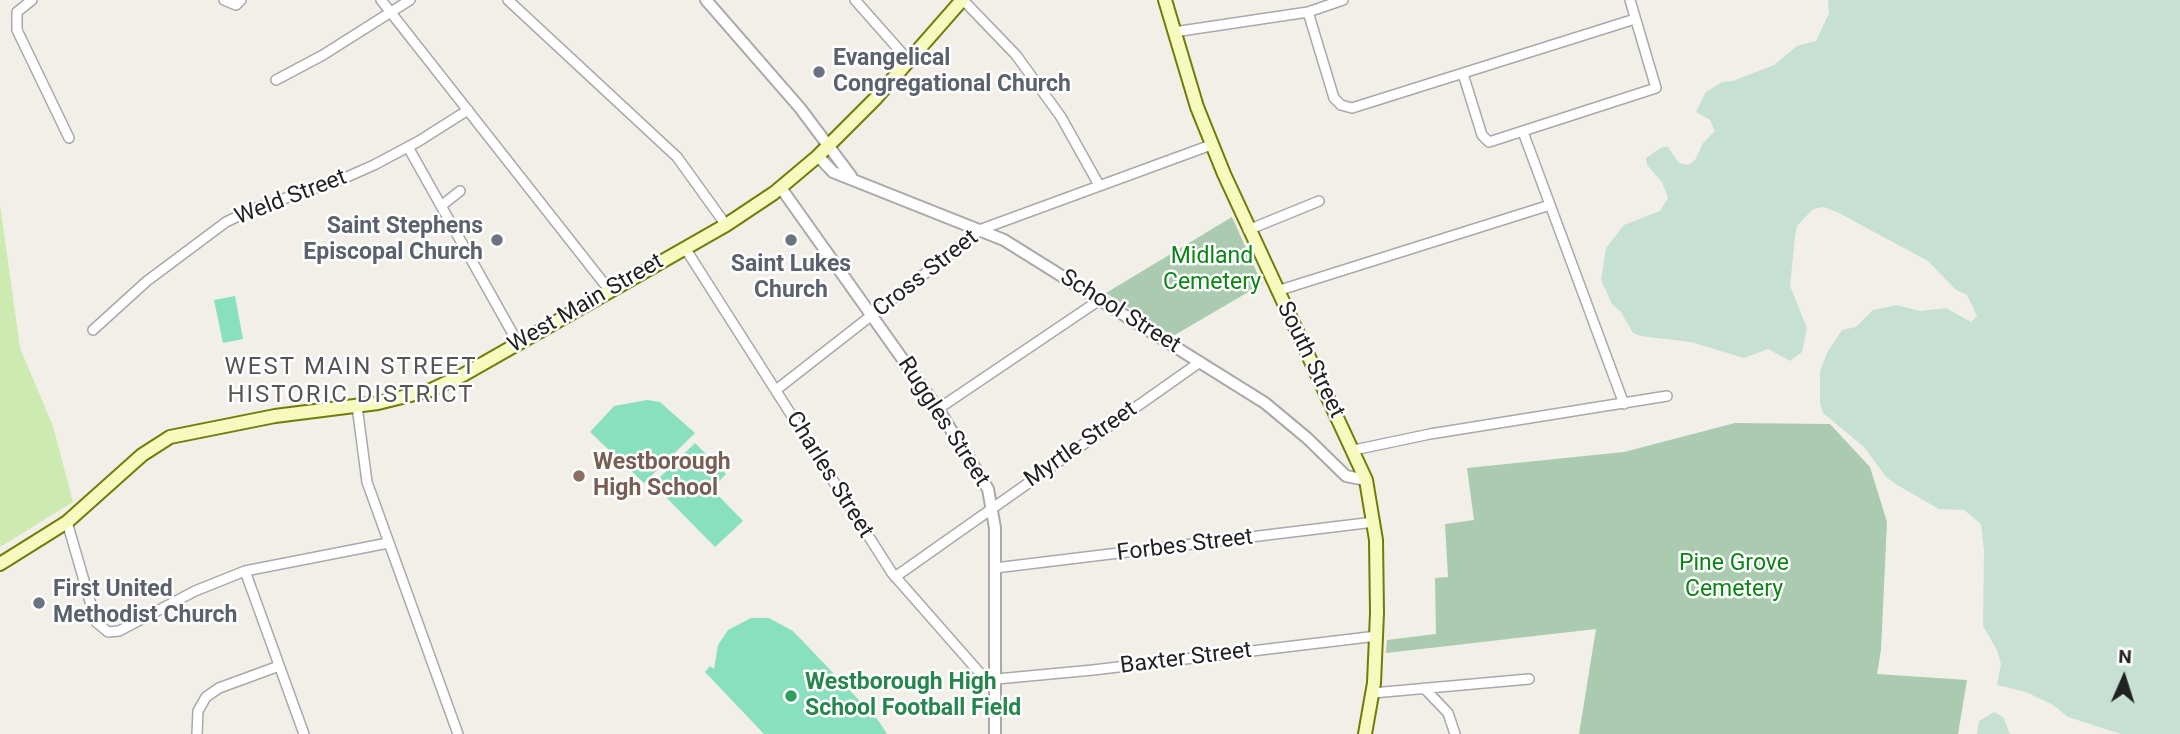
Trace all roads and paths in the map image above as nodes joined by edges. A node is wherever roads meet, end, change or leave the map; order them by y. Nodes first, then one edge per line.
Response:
1 (224, 0) edge
2 (241, 0) edge
3 (381, 0) edge
4 (410, 0) edge
5 (508, 0) edge
6 (706, 0) edge
7 (855, 0) edge
8 (962, 0) edge
9 (1165, 0) edge
10 (1343, 0) edge
11 (1630, 0) edge
12 (28, 2) edge
13 (1308, 12) junction
14 (391, 13) junction
15 (1635, 19) junction
16 (1174, 32) junction
17 (909, 61) junction
18 (1462, 74) junction
19 (276, 80) dead end
20 (468, 110) junction
21 (1524, 132) junction
22 (69, 138) dead end
23 (1211, 145) junction
24 (828, 146) junction
25 (408, 147) junction
26 (818, 156) junction
27 (852, 177) junction
28 (1099, 185) junction
29 (781, 188) junction
30 (460, 191) dead end
31 (1319, 201) dead end
32 (1550, 205) junction
33 (441, 206) junction
34 (726, 225) junction
35 (982, 229) junction
36 (1248, 230) junction
37 (685, 248) junction
38 (610, 291) junction
39 (1277, 292) junction
40 (1101, 299) junction
41 (871, 316) junction
42 (93, 330) dead end
43 (518, 343) junction
44 (1200, 362) junction
45 (776, 390) junction
46 (1667, 396) dead end
47 (1624, 404) junction
48 (357, 406) junction
49 (938, 409) junction
50 (1354, 450) junction
51 (1366, 481) junction
52 (993, 505) junction
53 (67, 522) junction
54 (1374, 522) junction
55 (387, 543) junction
56 (0, 564) edge
57 (995, 568) junction
58 (245, 570) junction
59 (895, 577) junction
60 (1377, 636) junction
61 (279, 666) junction
62 (1529, 679) dead end
63 (995, 681) junction
64 (1424, 688) junction
65 (1373, 693) junction
66 (197, 734) edge
67 (304, 734) edge
68 (458, 734) edge
69 (995, 734) edge
70 (1365, 734) edge
71 (1455, 734) edge

1 - 2 street
3 - 14 street
4 - 14 street
5 - 34 street
6 - 24 street
7 - 17 street
8 - 17 main road, West Main Street
8 - 28 street
9 - 16 main road, South Street
10 - 13 street
11 - 15 street
12 - 22 street
13 - 16 street
13 - 18 street
14 - 19 street
14 - 20 street
15 - 18 street
15 - 21 street
16 - 23 main road, South Street
17 - 24 main road, West Main Street
18 - 21 street
20 - 25 street, Weld Street
20 - 38 street
21 - 32 street
23 - 28 street, Cross Street
23 - 36 main road, South Street
24 - 26 main road, West Main Street
24 - 27 street
25 - 33 street
25 - 42 street, Weld Street
26 - 27 street, School Street
26 - 29 main road, West Main Street
27 - 35 street, School Street
28 - 35 street, Cross Street
29 - 34 main road, West Main Street
29 - 41 street, Ruggles Street
30 - 33 street
31 - 36 street
32 - 39 street
32 - 47 street
33 - 43 street
34 - 37 main road, West Main Street
35 - 40 street, School Street
35 - 41 street, Cross Street
36 - 39 main road, South Street
37 - 38 main road, West Main Street
37 - 45 street, Charles Street
38 - 43 main road, West Main Street
39 - 50 main road, South Street
40 - 44 street, School Street
40 - 49 street
41 - 45 street, Cross Street
41 - 49 street, Ruggles Street
43 - 48 main road, West Main Street
44 - 51 street, School Street
44 - 52 street, Myrtle Street
45 - 59 street, Charles Street
46 - 47 street
47 - 50 street
48 - 53 main road, West Main Street
48 - 55 street
49 - 52 street, Ruggles Street
50 - 51 main road, South Street
51 - 54 main road, South Street
52 - 57 street, Ruggles Street
52 - 59 street, Myrtle Street
53 - 56 main road, West Main Street
53 - 58 street
54 - 57 street, Forbes Street
54 - 60 main road, South Street
55 - 58 street
55 - 68 street
57 - 63 street, Ruggles Street
58 - 61 street
59 - 63 street, Charles Street
60 - 63 street, Baxter Street
60 - 65 main road, South Street
61 - 66 street
61 - 67 street
62 - 64 street
63 - 69 street, Ruggles Street
64 - 65 street
64 - 71 street
65 - 70 main road, South Street

